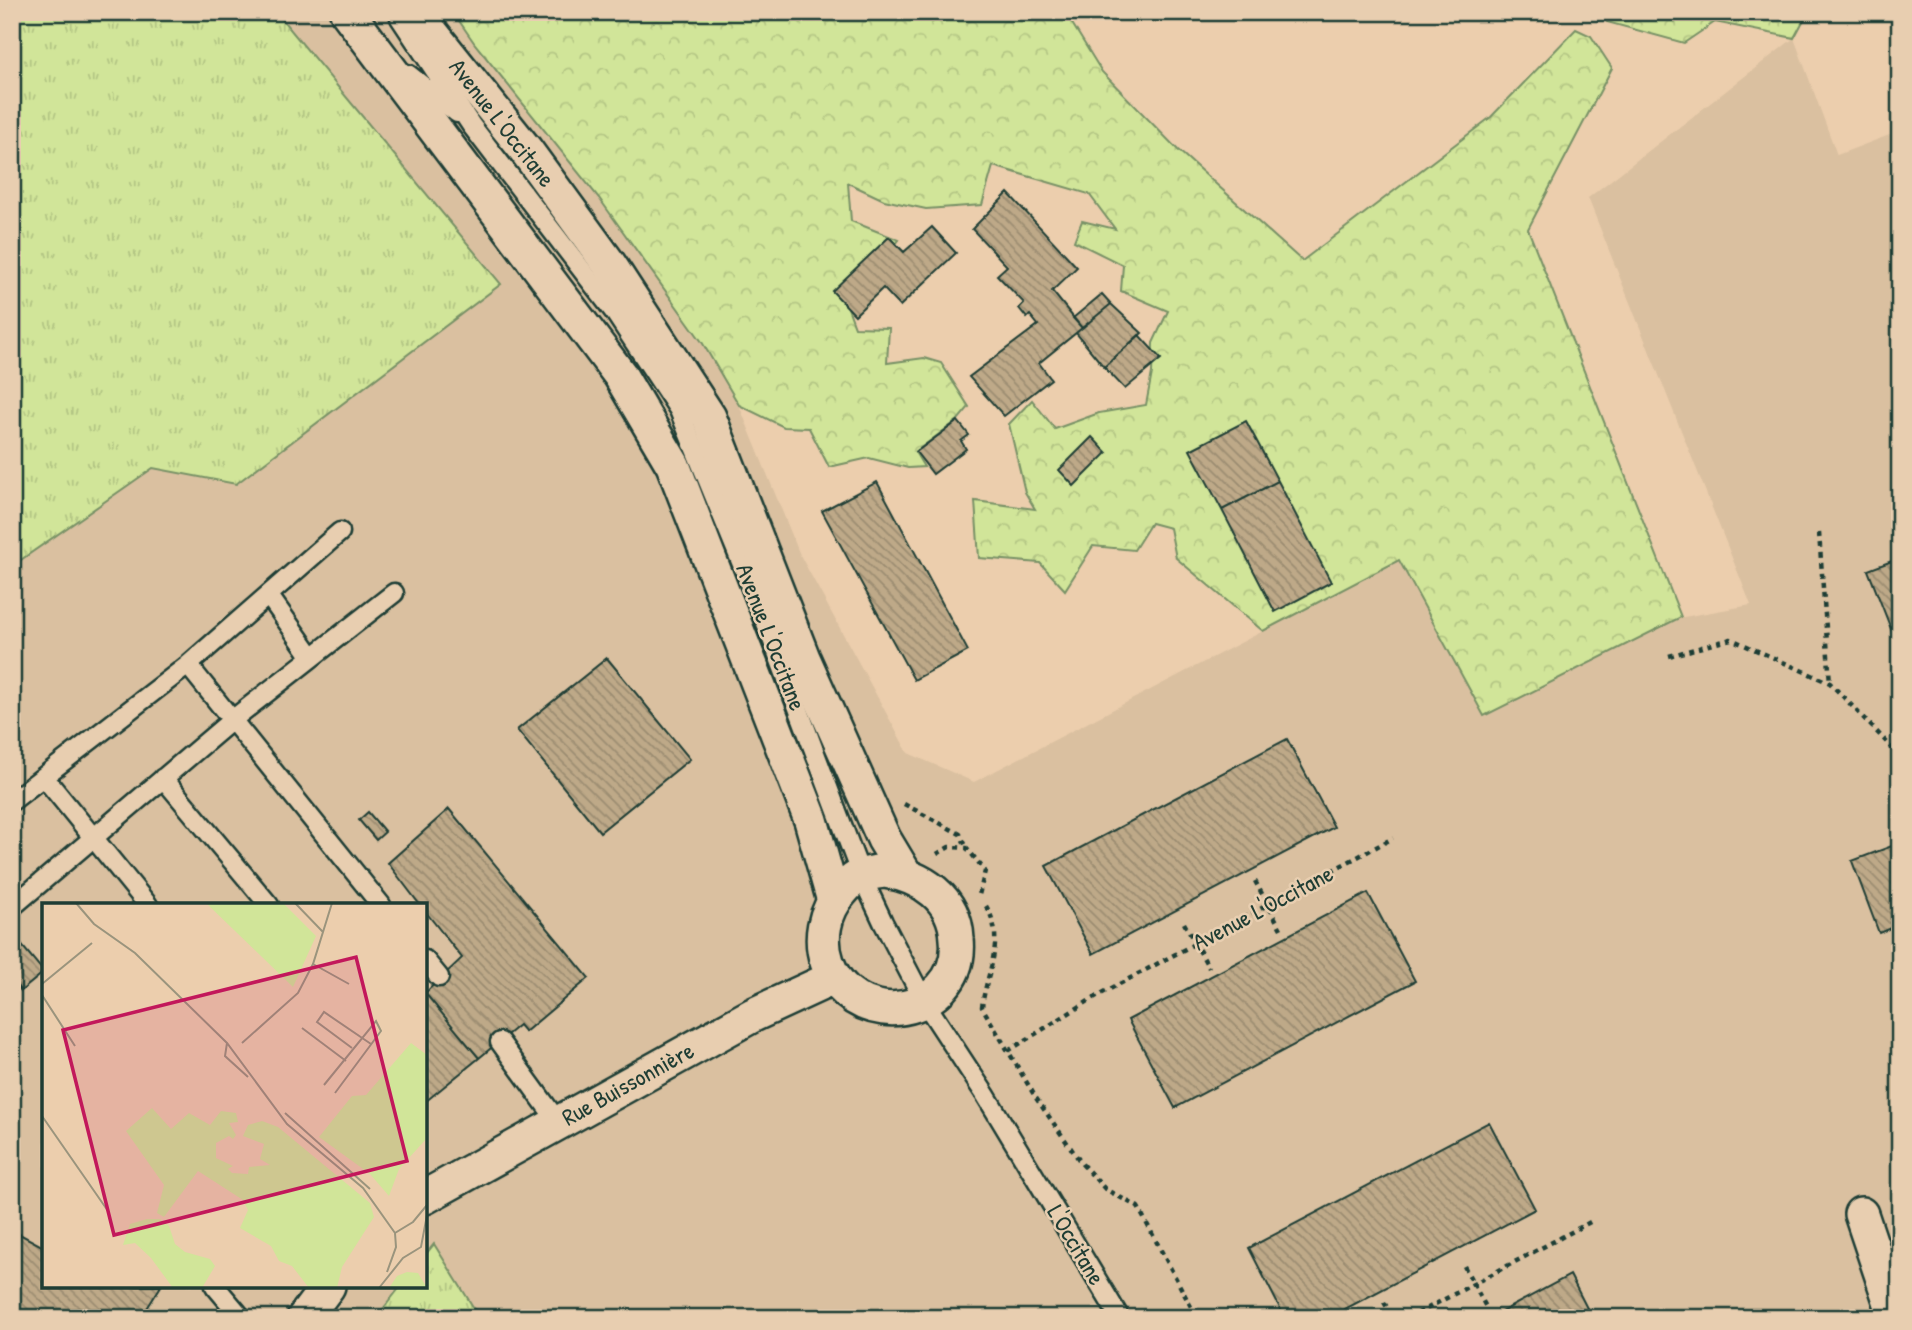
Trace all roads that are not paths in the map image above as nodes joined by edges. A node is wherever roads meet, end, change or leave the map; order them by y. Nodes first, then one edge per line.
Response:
1 (347, 12) edge
2 (396, 12) edge
3 (411, 12) edge
4 (367, 40) junction
5 (471, 125) junction
6 (340, 532) dead end
7 (394, 593) dead end
8 (269, 596) junction
9 (312, 657) junction
10 (188, 665) junction
11 (232, 720) junction
12 (44, 777) junction
13 (163, 778) junction
14 (12, 802) edge
15 (92, 838) junction
16 (905, 874) junction
17 (861, 875) junction
18 (834, 901) junction
19 (146, 903) edge
20 (267, 903) edge
21 (379, 903) edge
22 (12, 907) edge
23 (427, 962) edge
24 (439, 977) dead end
25 (833, 978) junction
26 (924, 1001) junction
27 (500, 1042) dead end
28 (558, 1122) junction
29 (1032, 1172) joint
30 (427, 1196) edge
31 (1861, 1214) dead end
32 (217, 1288) edge
33 (326, 1288) edge
34 (242, 1318) edge
35 (304, 1318) edge
36 (1120, 1318) edge
37 (1896, 1318) edge

1 - 4 street
2 - 5 lane
3 - 16 street, Avenue L'Occitane
4 - 5 lane
4 - 18 street, Avenue L'Occitane
5 - 17 lane, Avenue L'Occitane
6 - 8 lane
7 - 9 lane
8 - 9 lane
8 - 10 lane
9 - 11 lane
10 - 11 lane
10 - 12 lane
11 - 13 lane
11 - 21 lane
12 - 14 lane
12 - 15 lane
13 - 15 lane
13 - 20 lane
15 - 19 lane
15 - 22 lane
16 - 17 street
16 - 26 street
17 - 18 street
17 - 26 lane, Avenue L'Occitane
18 - 25 street
23 - 24 lane
25 - 26 street
25 - 28 street, Rue Buissonnière
26 - 29 lane, Avenue L'Occitane
27 - 28 lane
28 - 30 street, Rue Buissonnière
29 - 36 lane, L'Occitane
31 - 37 street
32 - 34 lane
33 - 35 street

